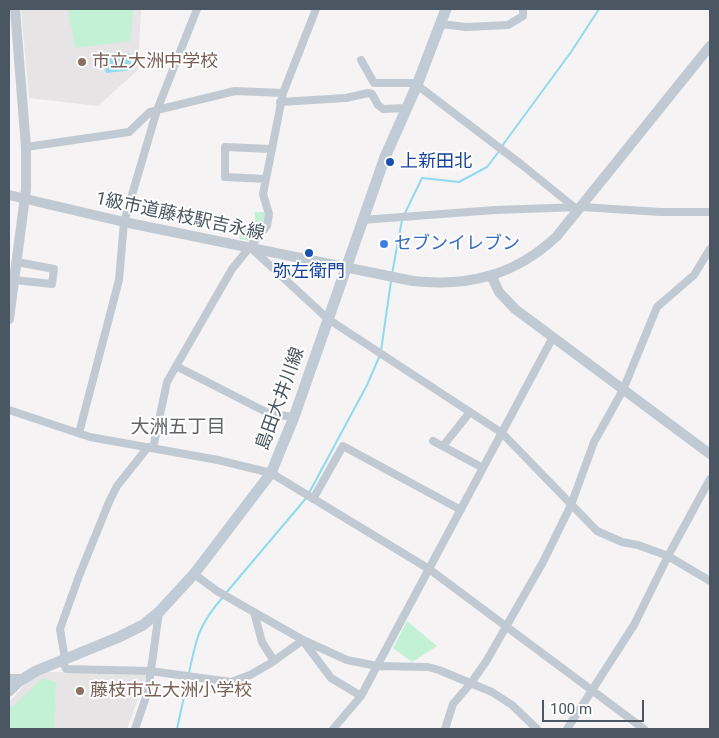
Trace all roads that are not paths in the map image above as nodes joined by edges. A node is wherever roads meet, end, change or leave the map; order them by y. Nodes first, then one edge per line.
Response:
1 (15, 9) edge
2 (197, 9) edge
3 (316, 9) edge
4 (446, 9) edge
5 (523, 9) edge
6 (441, 24) junction
7 (13, 34) edge
8 (710, 46) edge
9 (361, 60) dead end
10 (417, 85) junction
11 (282, 93) junction
12 (280, 102) junction
13 (407, 108) junction
14 (156, 110) junction
15 (26, 147) junction
16 (271, 149) junction
17 (266, 179) junction
18 (9, 196) edge
19 (25, 200) junction
20 (578, 207) junction
21 (710, 212) edge
22 (362, 220) junction
23 (124, 222) junction
24 (250, 247) junction
25 (710, 249) edge
26 (17, 262) junction
27 (346, 268) junction
28 (492, 275) junction
29 (14, 280) junction
30 (9, 319) edge
31 (328, 319) junction
32 (553, 337) junction
33 (176, 366) junction
34 (620, 387) junction
35 (9, 410) edge
36 (470, 412) junction
37 (294, 418) junction
38 (502, 432) junction
39 (79, 434) junction
40 (433, 441) dead end
41 (443, 446) junction
42 (150, 448) junction
43 (710, 454) edge
44 (483, 468) junction
45 (271, 473) junction
46 (710, 479) edge
47 (309, 497) junction
48 (571, 505) junction
49 (461, 510) junction
50 (668, 556) junction
51 (429, 569) junction
52 (194, 574) junction
53 (710, 581) edge
54 (159, 612) junction
55 (254, 612) junction
56 (506, 626) junction
57 (303, 640) junction
58 (63, 660) junction
59 (274, 661) junction
60 (377, 666) junction
61 (150, 671) junction
62 (9, 678) edge
63 (24, 678) junction
64 (471, 683) junction
65 (9, 691) edge
66 (592, 691) junction
67 (360, 696) junction
68 (338, 727) edge
69 (136, 729) edge
70 (445, 729) edge
71 (537, 729) edge
72 (567, 729) edge
73 (644, 729) edge

1 - 7 street
2 - 14 street
3 - 11 street
4 - 6 main road, 島田大井川線
5 - 6 street
6 - 10 main road, 島田大井川線
7 - 15 street
8 - 20 street, 1級市道藤枝駅吉永線
9 - 10 street
10 - 13 main road, 島田大井川線
10 - 20 street
11 - 12 street
11 - 14 street
12 - 13 street
12 - 16 street
13 - 22 main road, 島田大井川線
14 - 15 street
14 - 23 street
15 - 19 street
16 - 17 street
16 - 17 street
17 - 24 street
18 - 19 street, 1級市道藤枝駅吉永線
19 - 23 street, 1級市道藤枝駅吉永線
19 - 26 street
20 - 21 street
20 - 22 street
20 - 28 street, 1級市道藤枝駅吉永線
22 - 27 main road, 島田大井川線
23 - 24 street, 1級市道藤枝駅吉永線
23 - 39 street
24 - 27 street, 1級市道藤枝駅吉永線
24 - 31 street
24 - 33 street
25 - 34 street
26 - 29 street
26 - 29 street
27 - 28 street, 1級市道藤枝駅吉永線
27 - 31 main road, 島田大井川線
28 - 32 street
29 - 30 street
31 - 36 street
31 - 37 main road, 島田大井川線
32 - 34 street
32 - 38 street
33 - 37 street
33 - 42 street
34 - 43 street
34 - 48 street
35 - 39 street
36 - 38 street
36 - 41 street
37 - 45 main road, 島田大井川線
38 - 44 street
38 - 48 street
39 - 42 street
40 - 41 street
41 - 44 street
42 - 45 street
42 - 58 street
44 - 49 street
45 - 47 street
45 - 52 main road, 島田大井川線
46 - 50 street
47 - 49 street
47 - 51 street
48 - 50 street
48 - 56 street
49 - 51 street
50 - 53 street
50 - 66 street
51 - 56 street
51 - 60 street
52 - 54 main road, 島田大井川線
52 - 55 street
54 - 58 main road, 島田大井川線
54 - 61 street
55 - 57 street
55 - 59 street
56 - 64 street
56 - 66 street
57 - 59 street
57 - 60 street
57 - 67 street
58 - 61 street
58 - 63 main road, 島田大井川線
59 - 61 street
60 - 64 street
60 - 67 street
61 - 69 street
62 - 63 street
63 - 65 main road, 島田大井川線
64 - 70 street
64 - 71 street
66 - 72 street
66 - 73 street
67 - 68 street

